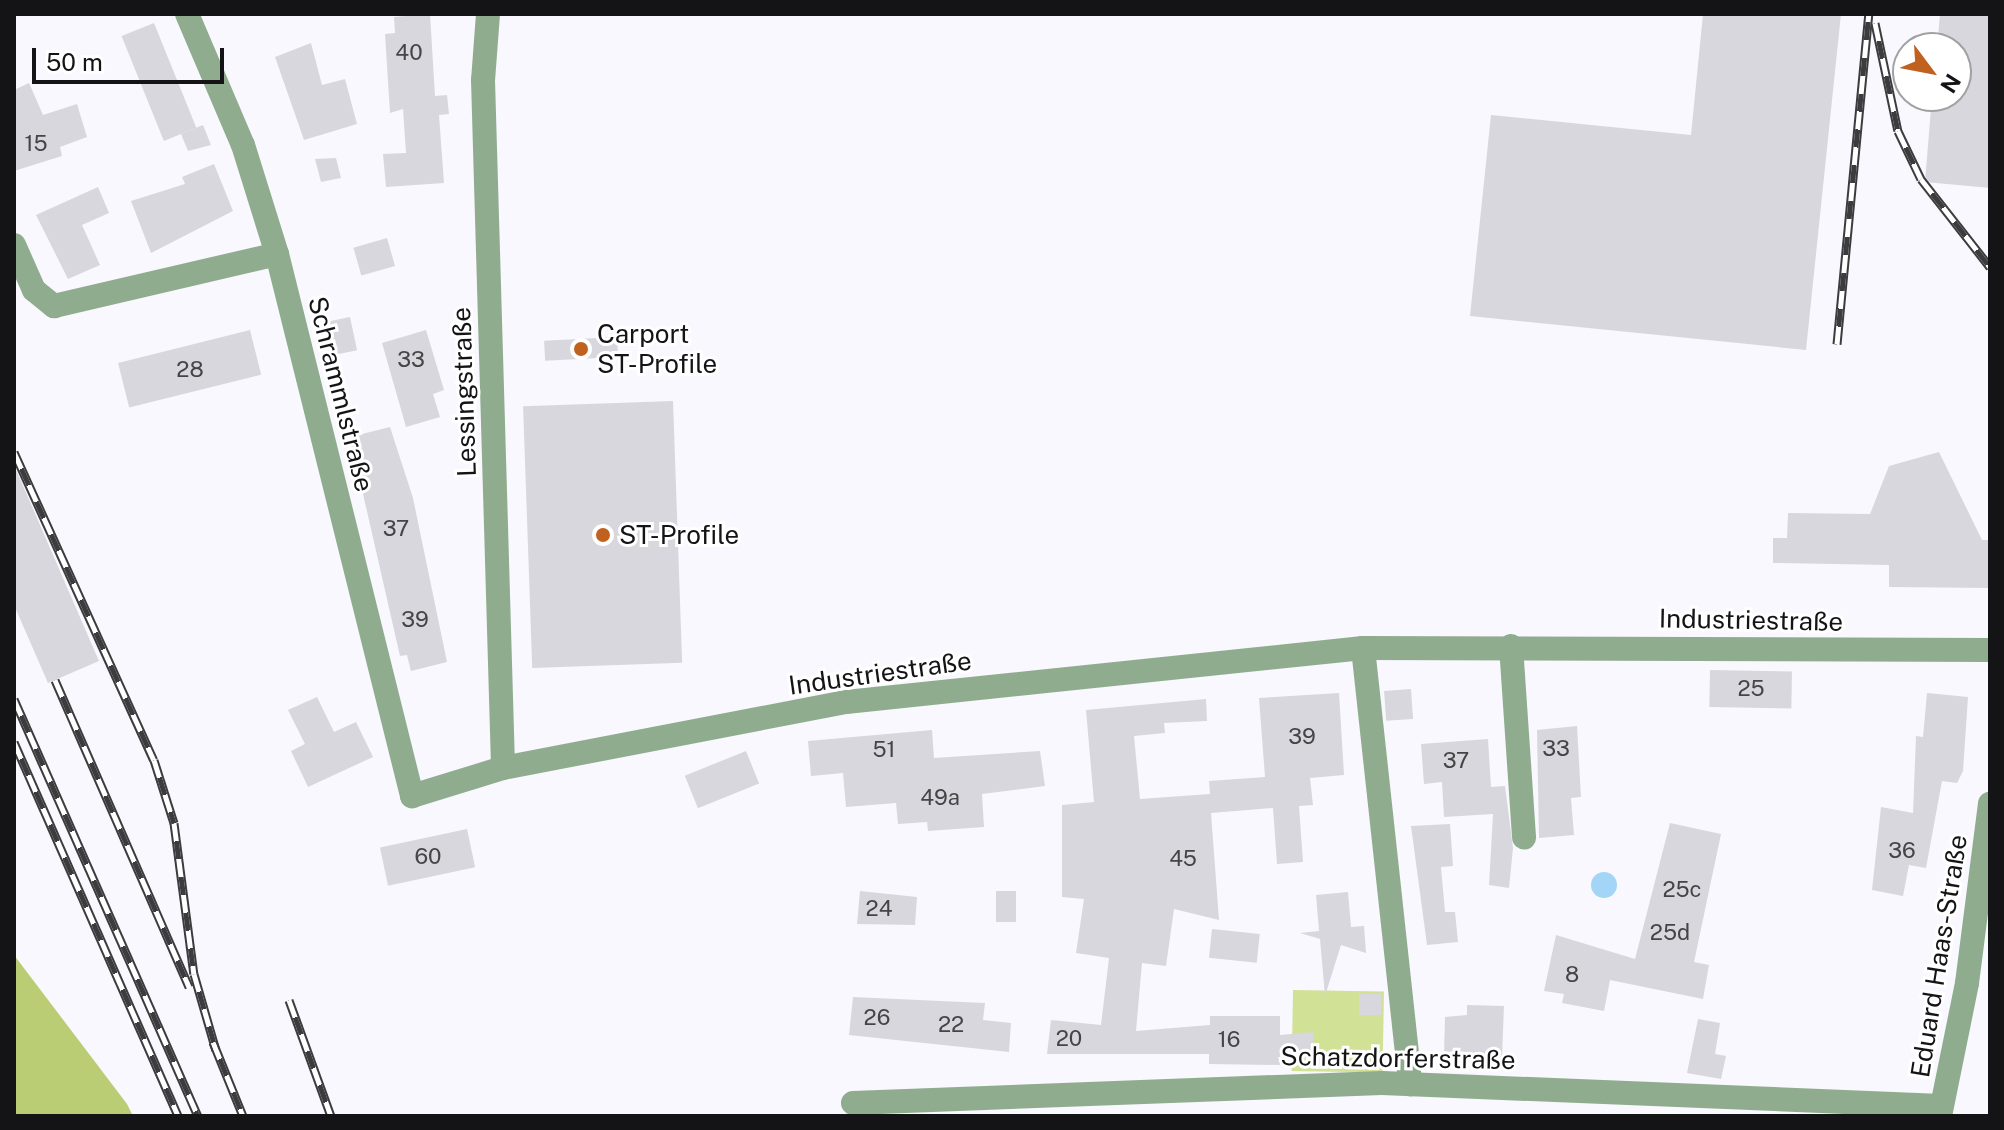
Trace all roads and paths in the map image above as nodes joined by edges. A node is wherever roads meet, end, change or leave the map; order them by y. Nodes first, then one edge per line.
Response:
1 (187, 14) edge
2 (488, 14) edge
3 (14, 245) edge
4 (277, 254) junction
5 (1511, 646) junction
6 (1363, 648) junction
7 (1990, 650) edge
8 (503, 768) junction
9 (412, 796) joint
10 (1990, 803) edge
11 (1524, 838) dead end
12 (1410, 1084) junction
13 (853, 1103) dead end
14 (1941, 1111) edge

1 - 4 street, Schrammlstraße
2 - 8 street, Lessingstraße
3 - 4 street
4 - 9 street, Schrammlstraße
5 - 6 street, Industriestraße
5 - 7 street, Industriestraße
5 - 11 street
6 - 8 street, Industriestraße
6 - 12 street
8 - 9 street, Industriestraße
10 - 14 street, Eduard Haas-Straße
12 - 13 street, Schatzdorferstraße
12 - 14 street, Schatzdorferstraße

